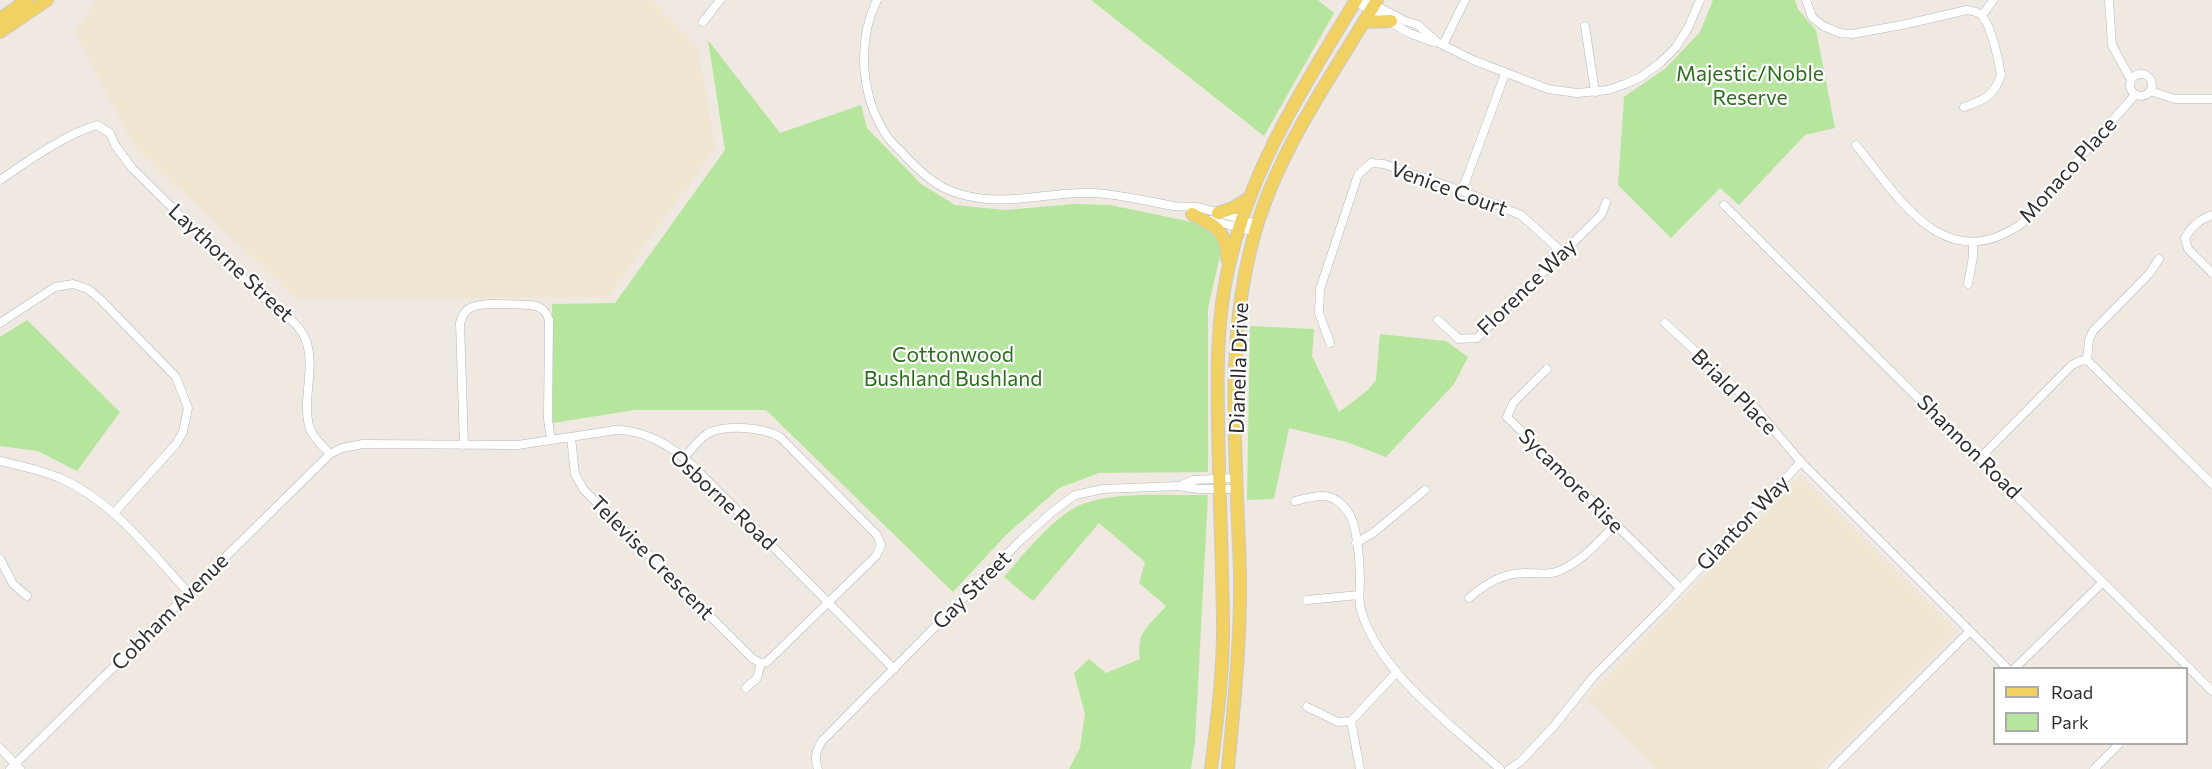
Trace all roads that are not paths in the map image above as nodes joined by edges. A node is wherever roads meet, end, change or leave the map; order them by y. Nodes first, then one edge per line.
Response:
1 (27, 0) edge
2 (46, 0) edge
3 (720, 0) edge
4 (878, 0) edge
5 (1466, 0) edge
6 (1700, 0) edge
7 (1806, 0) edge
8 (1993, 0) edge
9 (2109, 0) edge
10 (1367, 3) edge
11 (1982, 16) junction
12 (0, 20) edge
13 (1391, 21) junction
14 (703, 22) dead end
15 (1364, 22) junction
16 (1586, 26) dead end
17 (0, 32) edge
18 (1440, 43) junction
19 (1505, 74) junction
20 (2131, 80) junction
21 (2150, 91) junction
22 (1595, 92) junction
23 (2135, 95) junction
24 (2212, 99) edge
25 (1964, 108) dead end
26 (1856, 145) dead end
27 (0, 180) edge
28 (1462, 191) junction
29 (1249, 198) junction
30 (1606, 202) dead end
31 (1724, 205) dead end
32 (1176, 207) junction
33 (1218, 213) junction
34 (1192, 214) junction
35 (2209, 216) edge
36 (1240, 224) junction
37 (1256, 228) junction
38 (1973, 242) junction
39 (1563, 253) junction
40 (2159, 259) dead end
41 (1227, 271) junction
42 (2212, 273) edge
43 (1968, 284) dead end
44 (1438, 320) dead end
45 (0, 323) edge
46 (1665, 323) dead end
47 (1330, 343) dead end
48 (2087, 360) junction
49 (1547, 369) dead end
50 (571, 436) junction
51 (550, 440) junction
52 (464, 445) junction
53 (330, 454) junction
54 (684, 458) junction
55 (1980, 458) junction
56 (0, 461) edge
57 (1802, 462) junction
58 (1218, 484) junction
59 (1237, 484) junction
60 (2212, 484) edge
61 (1425, 490) dead end
62 (1296, 501) dead end
63 (114, 513) junction
64 (1614, 525) junction
65 (1356, 543) junction
66 (0, 559) edge
67 (2103, 582) junction
68 (1680, 588) junction
69 (189, 593) junction
70 (1359, 595) junction
71 (27, 596) dead end
72 (1469, 598) dead end
73 (1307, 600) dead end
74 (829, 603) junction
75 (1970, 631) junction
76 (761, 663) junction
77 (2005, 667) edge
78 (2017, 667) edge
79 (2183, 667) edge
80 (894, 669) junction
81 (1397, 672) junction
82 (2189, 673) edge
83 (746, 688) dead end
84 (2212, 691) edge
85 (1307, 707) dead end
86 (1351, 721) junction
87 (2119, 745) edge
88 (0, 748) edge
89 (15, 767) edge
90 (818, 769) edge
91 (1211, 769) edge
92 (1228, 769) edge
93 (1360, 769) edge
94 (1500, 769) edge
95 (1509, 769) edge
96 (1832, 769) edge
97 (2094, 769) edge

1 - 12 main road
2 - 17 main road
3 - 14 street
4 - 32 street
5 - 18 street
6 - 22 street
7 - 11 street
8 - 11 street
9 - 20 street
10 - 13 street
10 - 15 main road, Dianella Drive
10 - 18 street
10 - 29 main road, Dianella Drive
11 - 25 street
13 - 15 main road
13 - 18 street
15 - 37 main road, Dianella Drive
16 - 22 street
18 - 19 street
19 - 22 street
19 - 28 street
20 - 21 street
20 - 23 street
21 - 23 street
21 - 24 street
23 - 38 street, Monaco Place
26 - 38 street, Monaco Place
27 - 53 street, Laythorne Street
28 - 39 street, Venice Court
28 - 47 street, Venice Court
29 - 33 main road
29 - 36 main road, Dianella Drive
30 - 39 street, Florence Way
31 - 55 street, Shannon Road
32 - 33 street
32 - 34 street
33 - 36 street
34 - 36 street
34 - 41 main road
35 - 42 street
36 - 37 street
36 - 41 main road, Dianella Drive
37 - 59 main road, Dianella Drive
38 - 43 street
39 - 44 street, Florence Way
40 - 48 street
41 - 58 main road, Dianella Drive
45 - 63 street
46 - 57 street, Briald Place
48 - 55 street
48 - 60 street
49 - 64 street, Sycamore Rise
50 - 51 street, Osborne Road
50 - 54 street, Osborne Road
50 - 76 street, Televise Crescent
51 - 52 street, Osborne Road
51 - 52 street
52 - 53 street, Osborne Road
53 - 69 street, Cobham Avenue
54 - 74 street, Osborne Road
54 - 74 street
55 - 67 street, Shannon Road
56 - 63 street
57 - 68 street, Glanton Way
57 - 75 street, Glanton Way
58 - 59 street, Gay Street
58 - 80 street, Gay Street
58 - 91 main road, Dianella Drive
59 - 92 main road, Dianella Drive
61 - 65 street
62 - 65 street
63 - 69 street
64 - 68 street, Sycamore Rise
64 - 72 street
65 - 70 street
66 - 71 street
67 - 78 street
67 - 79 street, Shannon Road
68 - 95 street, Glanton Way
69 - 89 street, Cobham Avenue
70 - 73 street
70 - 81 street
74 - 76 street
74 - 80 street, Osborne Road
75 - 77 street, Glanton Way
75 - 96 street
76 - 83 street
80 - 90 street, Gay Street
81 - 86 street
81 - 94 street
82 - 84 street, Shannon Road
85 - 86 street
86 - 93 street
87 - 97 street
88 - 89 street

